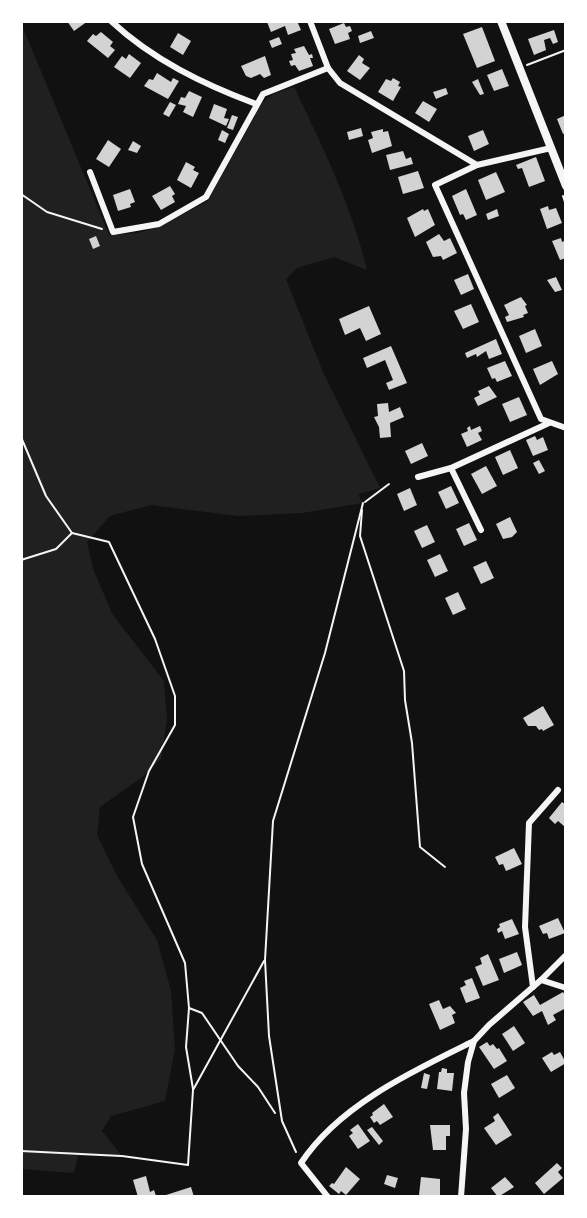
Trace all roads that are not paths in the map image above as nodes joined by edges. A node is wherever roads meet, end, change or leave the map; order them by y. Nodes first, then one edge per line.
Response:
1 (111, 21) edge
2 (310, 21) edge
3 (501, 21) edge
4 (328, 68) junction
5 (256, 104) junction
6 (551, 148) junction
7 (477, 166) junction
8 (90, 172) dead end
9 (566, 186) edge
10 (549, 423) junction
11 (566, 428) edge
12 (451, 468) junction
13 (418, 477) dead end
14 (481, 530) dead end
15 (558, 790) dead end
16 (566, 955) edge
17 (541, 981) junction
18 (533, 987) junction
19 (566, 988) edge
20 (474, 1041) junction
21 (328, 1197) edge
22 (461, 1197) edge

1 - 5 street
2 - 4 street
3 - 6 street
4 - 5 street
4 - 7 street
5 - 8 street
6 - 7 street
6 - 9 street
7 - 10 street
10 - 11 street
10 - 12 street
12 - 13 street
12 - 14 street
15 - 18 street
16 - 17 street
17 - 18 street
17 - 19 street
18 - 20 street
20 - 21 street
20 - 22 street

